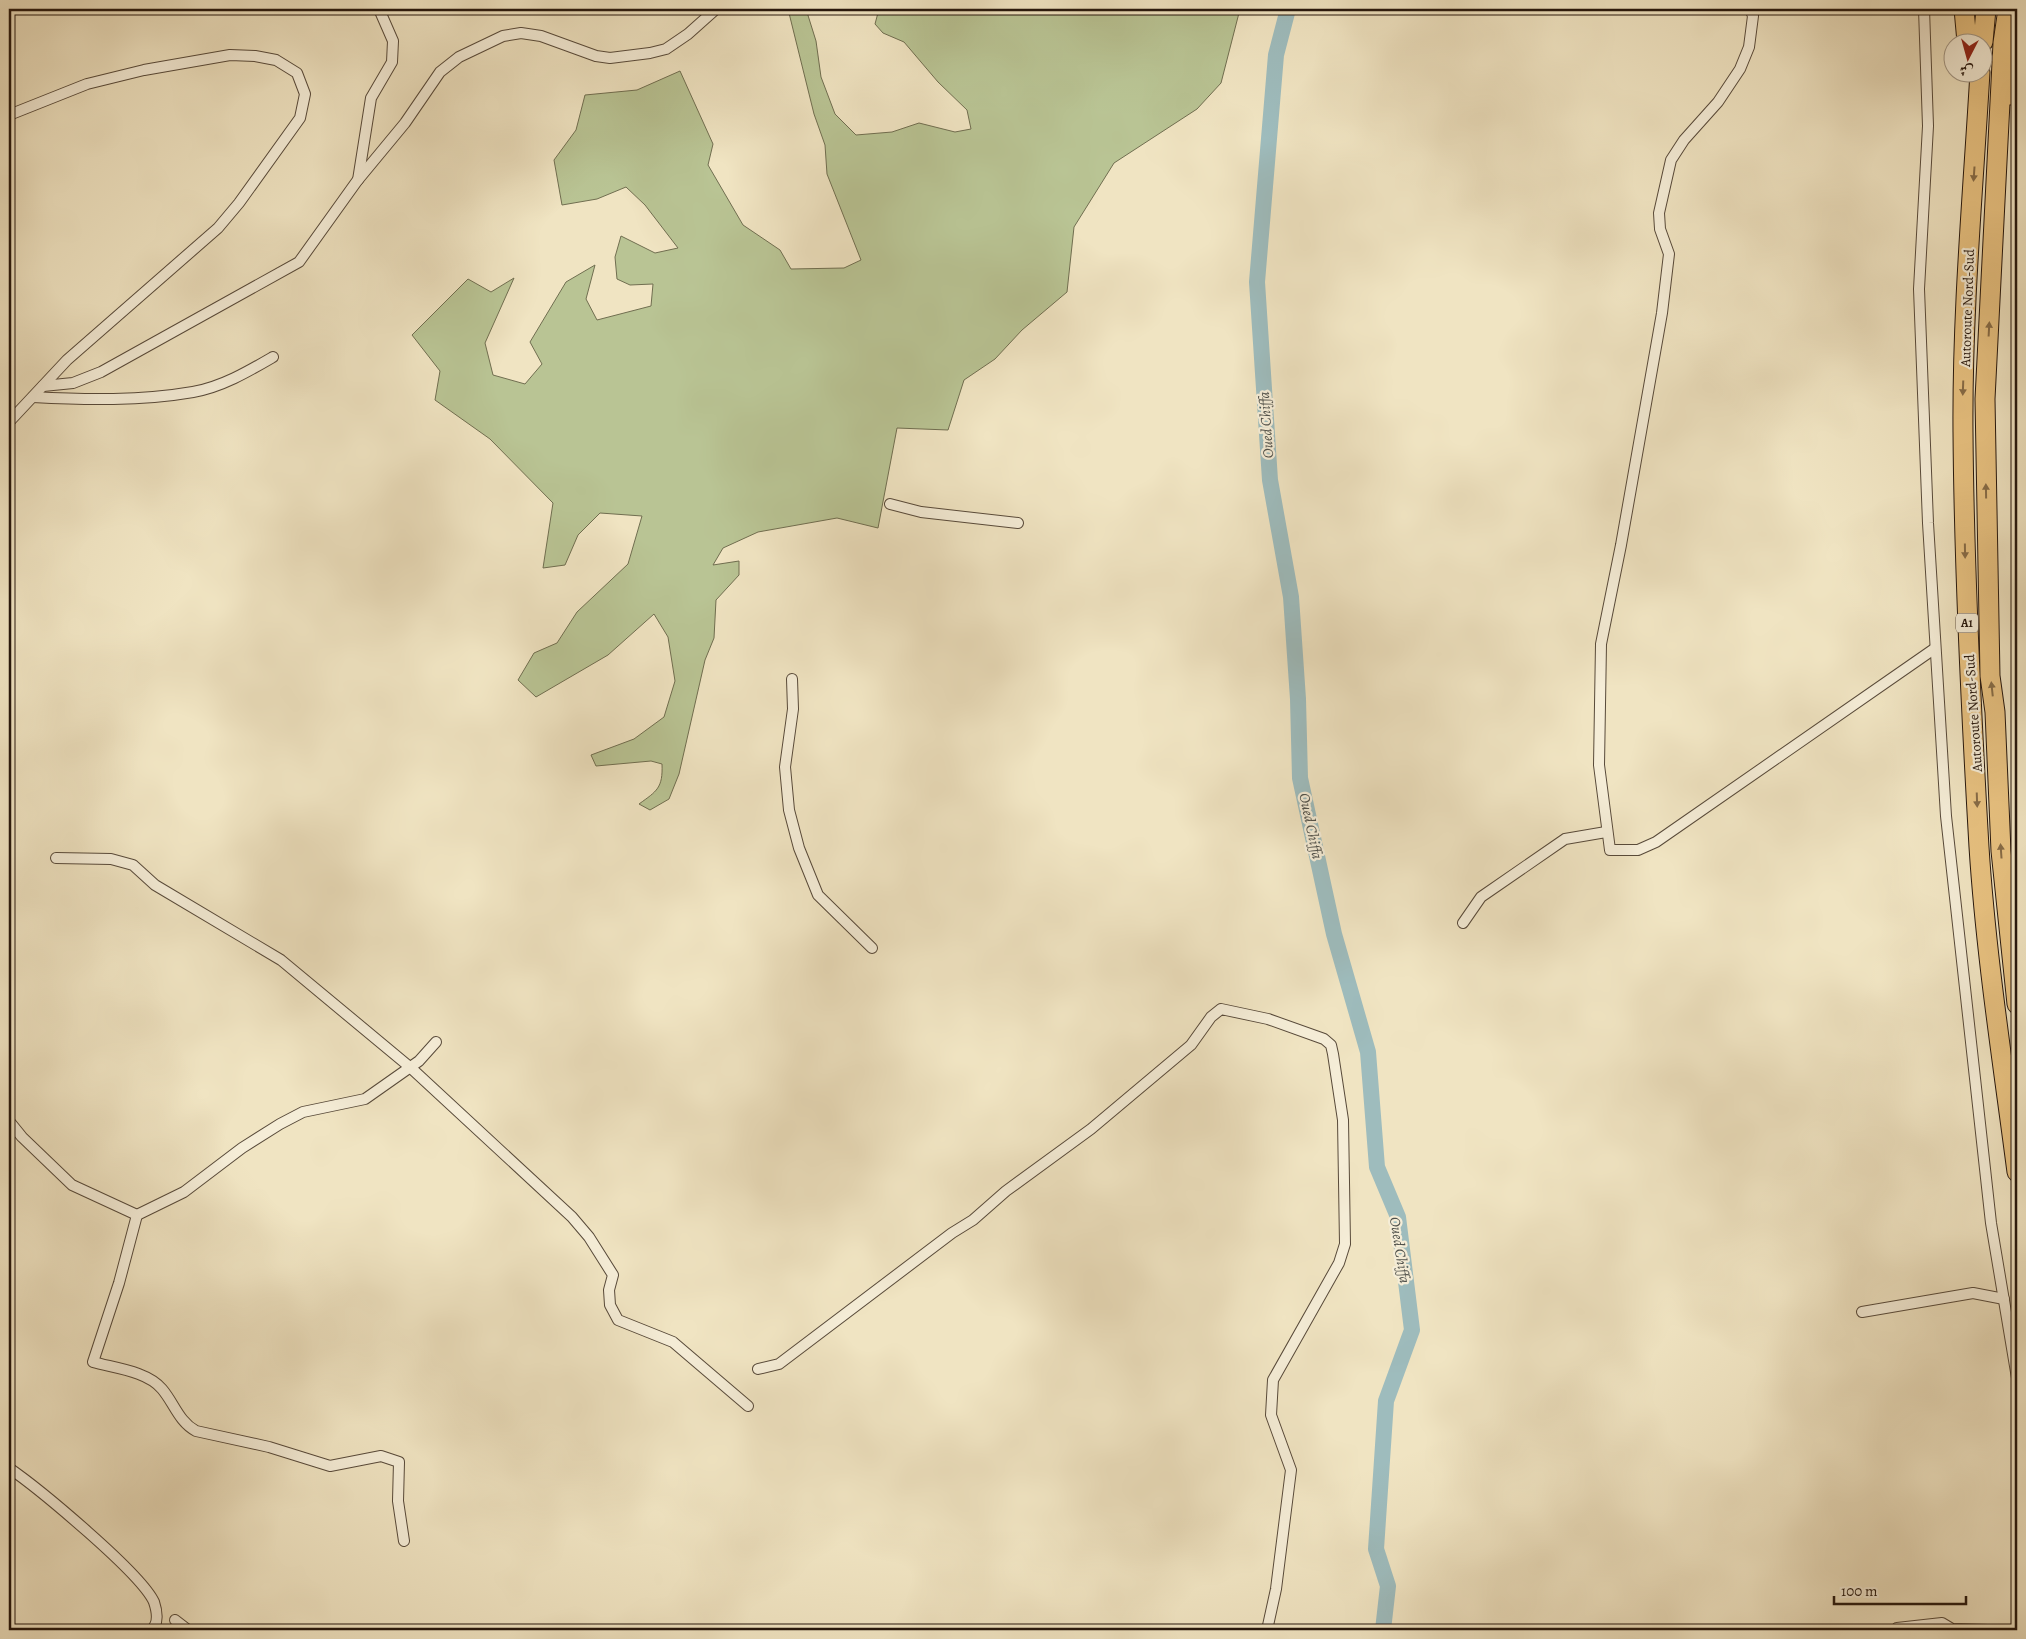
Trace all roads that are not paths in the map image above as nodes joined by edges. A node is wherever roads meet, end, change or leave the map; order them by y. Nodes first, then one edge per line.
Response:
1 (379, 9) edge
2 (716, 9) edge
3 (1750, 9) edge
4 (1924, 9) edge
5 (1964, 9) edge
6 (1986, 9) edge
7 (2008, 9) edge
8 (1966, 32) edge
9 (1984, 32) edge
10 (2017, 61) edge
11 (1970, 82) edge
12 (1979, 82) edge
13 (9, 115) edge
14 (1998, 142) junction
15 (1976, 144) junction
16 (358, 181) junction
17 (273, 357) dead end
18 (43, 386) junction
19 (33, 397) junction
20 (9, 422) edge
21 (890, 504) dead end
22 (1018, 523) dead end
23 (1934, 649) junction
24 (792, 679) dead end
25 (1606, 832) junction
26 (56, 858) dead end
27 (1463, 923) dead end
28 (872, 948) dead end
29 (2017, 1004) edge
30 (436, 1042) dead end
31 (411, 1068) junction
32 (9, 1121) edge
33 (2017, 1172) edge
34 (137, 1215) junction
35 (2004, 1299) junction
36 (1862, 1312) dead end
37 (758, 1369) dead end
38 (2017, 1378) edge
39 (748, 1406) dead end
40 (9, 1468) edge
41 (404, 1541) dead end
42 (175, 1620) dead end
43 (151, 1630) edge
44 (188, 1630) edge
45 (1267, 1630) edge
46 (1897, 1630) edge
47 (1952, 1630) edge
48 (1988, 1630) edge

1 - 16 street
2 - 16 street
3 - 25 street
4 - 23 street
5 - 8 highway
6 - 9 highway
7 - 14 highway, Autoroute Nord-Sud / A1
10 - 14 highway
11 - 15 highway
12 - 15 highway, Autoroute Nord-Sud / A1
13 - 18 street
29 -> 14 highway, Autoroute Nord-Sud / A1
15 -> 33 highway, Autoroute Nord-Sud / A1
16 - 18 street
17 - 19 street
18 - 19 street
19 - 20 street
21 - 22 street
23 - 25 street
23 - 35 street
24 - 28 street
25 - 27 street
26 - 31 street
30 - 31 street
31 - 34 street
31 - 39 street
32 - 34 street
34 - 41 street
35 - 36 street
35 - 38 street
37 - 45 street
40 - 43 street
42 - 44 street
46 - 47 street
47 - 48 street

